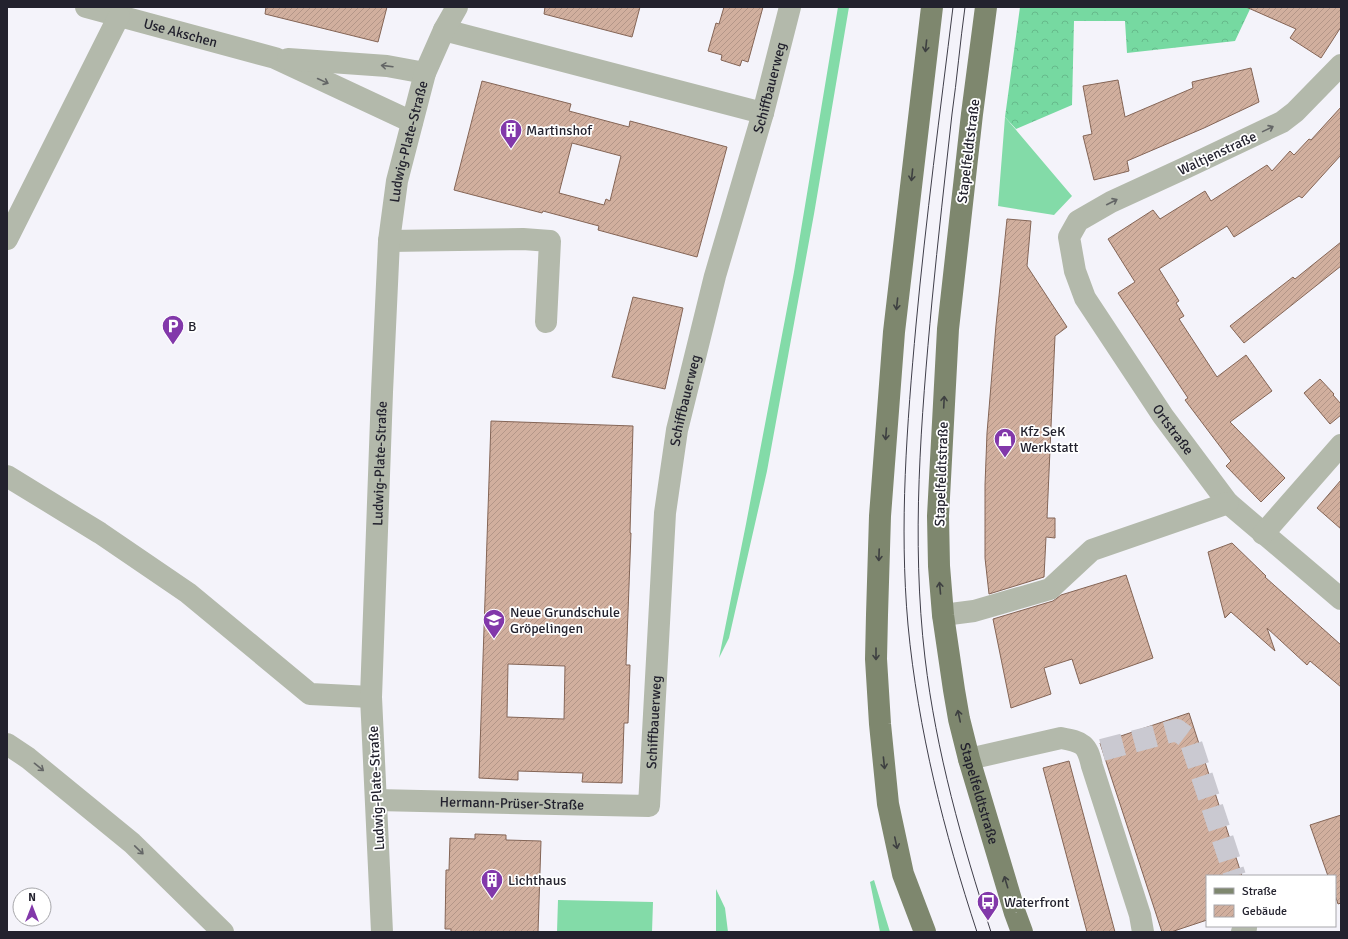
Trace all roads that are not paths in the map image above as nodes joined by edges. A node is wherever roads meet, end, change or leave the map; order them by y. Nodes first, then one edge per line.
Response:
1 (86, 7) edge
2 (457, 7) edge
3 (790, 7) edge
4 (932, 7) edge
5 (986, 7) edge
6 (119, 16) junction
7 (444, 30) junction
8 (275, 58) junction
9 (1341, 65) edge
10 (425, 73) junction
11 (763, 113) junction
12 (412, 122) junction
13 (1078, 221) joint
14 (7, 239) edge
15 (389, 241) junction
16 (546, 322) dead end
17 (1341, 445) edge
18 (7, 476) edge
19 (1228, 503) junction
20 (1263, 534) junction
21 (1341, 599) edge
22 (943, 616) junction
23 (371, 697) junction
24 (7, 744) edge
25 (969, 759) junction
26 (376, 800) junction
27 (649, 806) joint
28 (223, 932) edge
29 (382, 932) edge
30 (925, 932) edge
31 (1022, 932) edge
32 (1143, 932) edge

1 - 6 street, Use Akschen
2 - 7 street, Ludwig-Plate-Straße
3 - 11 street, Schiffbauerweg
4 -> 30 main road
22 -> 5 main road, Stapelfeldtstraße
6 - 8 street, Use Akschen
6 - 14 street
7 - 10 street, Ludwig-Plate-Straße
7 - 11 street
10 -> 8 street, Use Akschen
8 -> 12 street, Use Akschen
13 -> 9 street, Waltjenstraße
10 - 12 street, Ludwig-Plate-Straße
11 - 27 street, Schiffbauerweg
12 - 15 street, Ludwig-Plate-Straße
13 - 19 street, Ortstraße
15 - 16 street
15 - 23 street, Ludwig-Plate-Straße
17 - 20 street
18 - 23 street
19 - 20 street, Ortstraße
19 - 22 street
20 - 21 street, Ortstraße
25 -> 22 main road, Stapelfeldtstraße
23 - 26 street, Ludwig-Plate-Straße
24 -> 28 street
31 -> 25 main road, Stapelfeldtstraße
25 - 32 street
26 - 27 street, Hermann-Prüser-Straße
26 - 29 street, Ludwig-Plate-Straße

